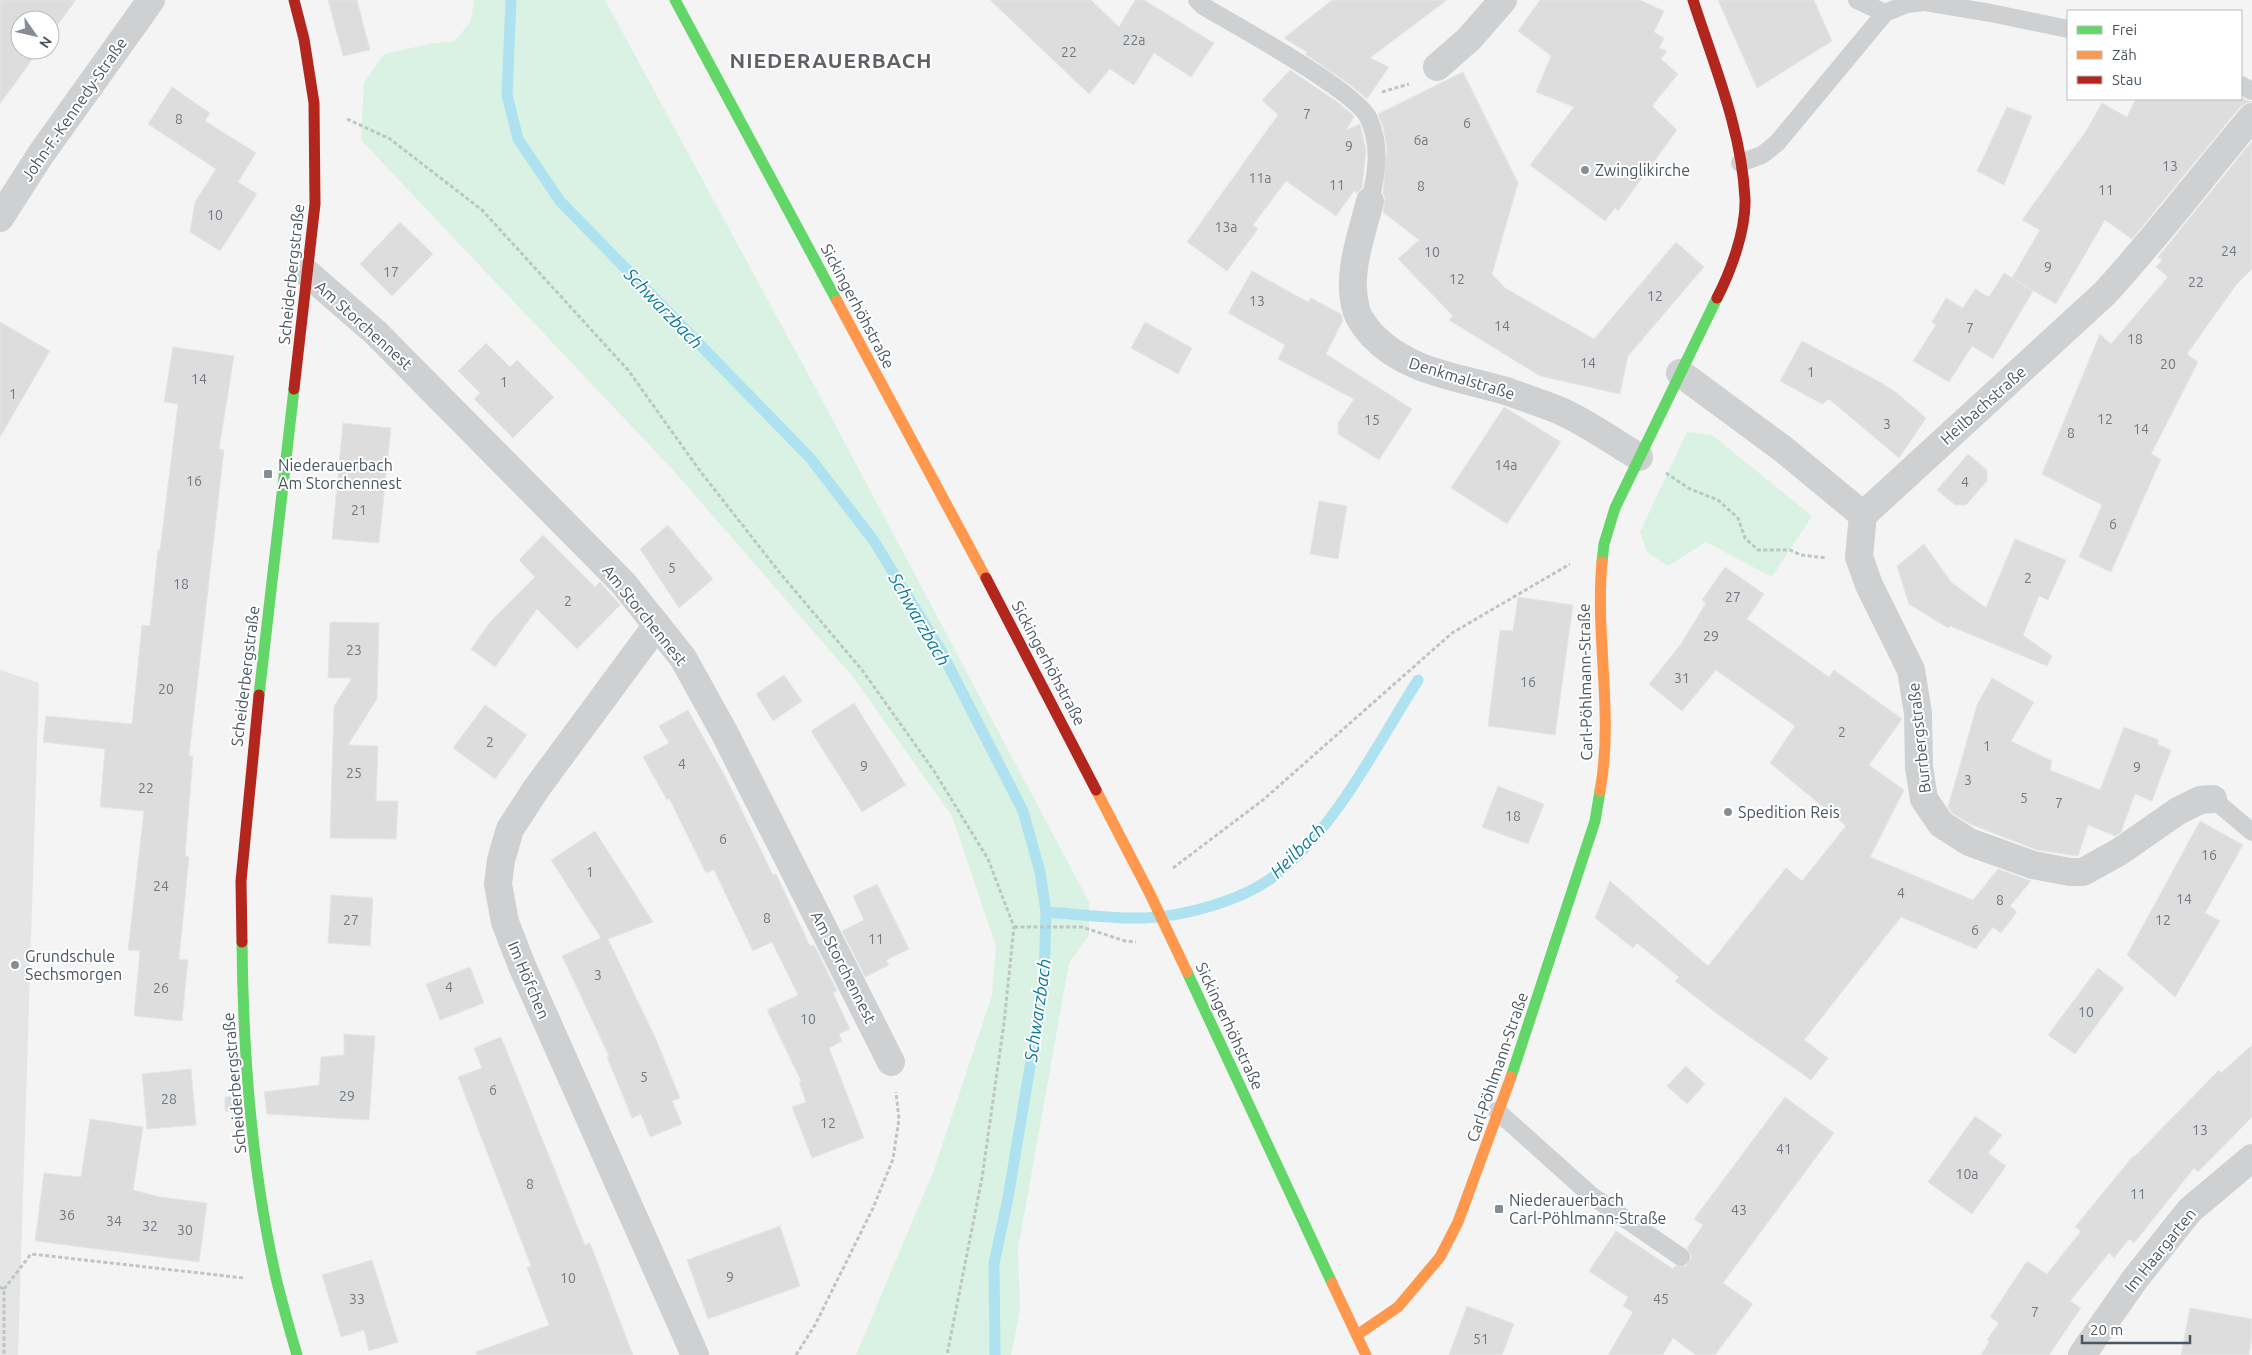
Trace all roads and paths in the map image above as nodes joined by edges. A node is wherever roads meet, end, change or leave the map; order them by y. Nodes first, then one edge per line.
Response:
1 (150, 0) edge
2 (294, 0) edge
3 (675, 0) edge
4 (1197, 0) edge
5 (1503, 0) edge
6 (1693, 0) edge
7 (1857, 0) edge
8 (1885, 13) junction
9 (2067, 29) edge
10 (1438, 67) joint
11 (314, 103) junction
12 (1359, 104) junction
13 (2252, 117) edge
14 (1740, 163) junction
15 (1370, 201) joint
16 (0, 218) edge
17 (307, 274) junction
18 (1680, 374) junction
19 (1638, 457) junction
20 (1863, 515) junction
21 (1604, 544) junction
22 (1859, 557) junction
23 (657, 625) junction
24 (2213, 799) joint
25 (2252, 832) edge
26 (1148, 891) junction
27 (1014, 927) junction
28 (1142, 943) dead end
29 (891, 1062) joint
30 (1497, 1111) junction
31 (2252, 1158) edge
32 (1681, 1257) dead end
33 (277, 1281) junction
34 (2, 1288) edge
35 (1358, 1336) junction
36 (4, 1355) edge
37 (297, 1355) edge
38 (695, 1355) edge
39 (796, 1355) edge
40 (947, 1355) edge
41 (1366, 1355) edge
42 (2082, 1355) edge

1 - 16 street, John-F.-Kennedy-Straße
2 - 11 street, Scheiderbergstraße
3 - 26 street, Sickingerhöhstraße
4 - 12 lane, Denkmalstraße
5 - 10 street
6 - 14 street, Carl-Pöhlmann-Straße
7 - 8 lane
8 - 9 lane
8 - 14 lane
10 - 12 path
11 - 17 street, Scheiderbergstraße
11 - 27 path
12 - 15 lane, Denkmalstraße
13 - 20 street, Heilbachstraße
14 - 18 street, Carl-Pöhlmann-Straße
15 - 19 street, Denkmalstraße
17 - 23 street, Am Storchennest
17 - 33 street, Scheiderbergstraße
18 - 19 street, Carl-Pöhlmann-Straße
18 - 20 street
19 - 21 street, Carl-Pöhlmann-Straße
19 - 22 path
20 - 22 street, Burrbergstraße
21 - 26 path
21 - 30 street, Carl-Pöhlmann-Straße
22 - 24 street, Burrbergstraße
23 - 29 street, Am Storchennest
23 - 38 street, Im Höfchen
24 - 25 lane, Burrbergstraße
26 - 35 street, Sickingerhöhstraße
27 - 28 path
27 - 40 path
29 - 39 path
30 - 32 lane
30 - 35 street, Carl-Pöhlmann-Straße
31 - 42 street, Im Haargarten
33 - 34 path
33 - 37 street, Scheiderbergstraße
34 - 36 path
35 - 41 street, Sickingerhöhstraße

